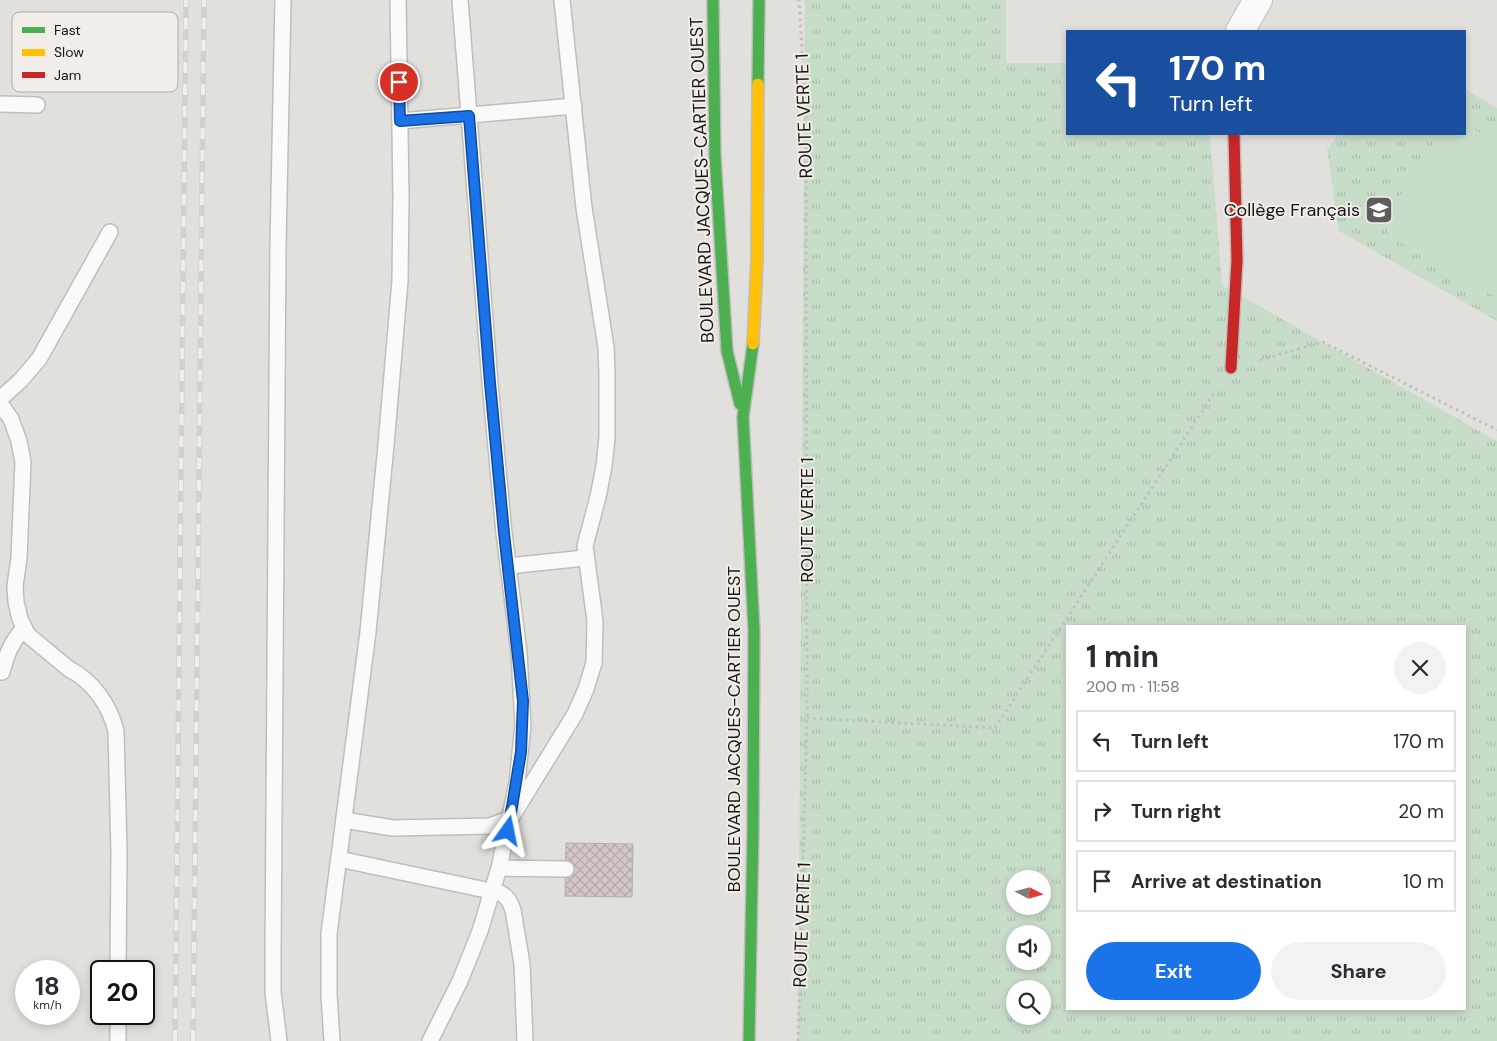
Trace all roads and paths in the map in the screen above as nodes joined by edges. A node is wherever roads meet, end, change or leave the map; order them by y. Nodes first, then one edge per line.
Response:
1 (283, 0) edge
2 (398, 0) edge
3 (460, 0) edge
4 (562, 0) edge
5 (713, 0) edge
6 (759, 0) edge
7 (799, 0) edge
8 (1258, 0) edge
9 (1241, 30) edge
10 (0, 104) edge
11 (38, 105) dead end
12 (574, 106) junction
13 (469, 116) junction
14 (400, 121) junction
15 (1234, 135) edge
16 (110, 232) dead end
17 (1231, 368) junction
18 (0, 400) edge
19 (0, 404) edge
20 (743, 417) junction
21 (1497, 430) edge
22 (585, 558) junction
23 (508, 566) junction
24 (24, 628) junction
25 (2, 672) dead end
26 (807, 718) junction
27 (510, 818) junction
28 (344, 820) junction
29 (339, 858) junction
30 (499, 868) junction
31 (566, 869) dead end
32 (492, 891) junction
33 (118, 960) edge
34 (118, 1025) edge
35 (118, 1041) edge
36 (278, 1041) edge
37 (332, 1041) edge
38 (430, 1041) edge
39 (525, 1041) edge
40 (749, 1041) edge
41 (798, 1041) edge

1 - 36 lane
2 - 14 lane
3 - 13 lane
4 - 12 lane
5 - 20 main road, BOULEVARD JACQUES-CARTIER OUEST
6 - 20 main road, BOULEVARD JACQUES-CARTIER OUEST
7 - 26 path, ROUTE VERTE 1
8 - 9 street
10 - 11 lane
12 - 13 lane
12 - 22 lane
13 - 14 lane
13 - 23 lane
14 - 28 lane
15 - 17 main road
16 - 18 lane
17 - 21 path
17 - 26 path
19 - 24 lane
20 - 40 main road, BOULEVARD JACQUES-CARTIER OUEST
22 - 23 lane
22 - 27 lane
23 - 27 lane
24 - 25 lane
24 - 33 lane
26 - 41 path, ROUTE VERTE 1
27 - 28 lane
27 - 30 lane
28 - 29 lane
29 - 32 lane
29 - 37 lane
30 - 31 lane
30 - 32 lane
32 - 38 lane
32 - 39 lane
34 - 35 lane

